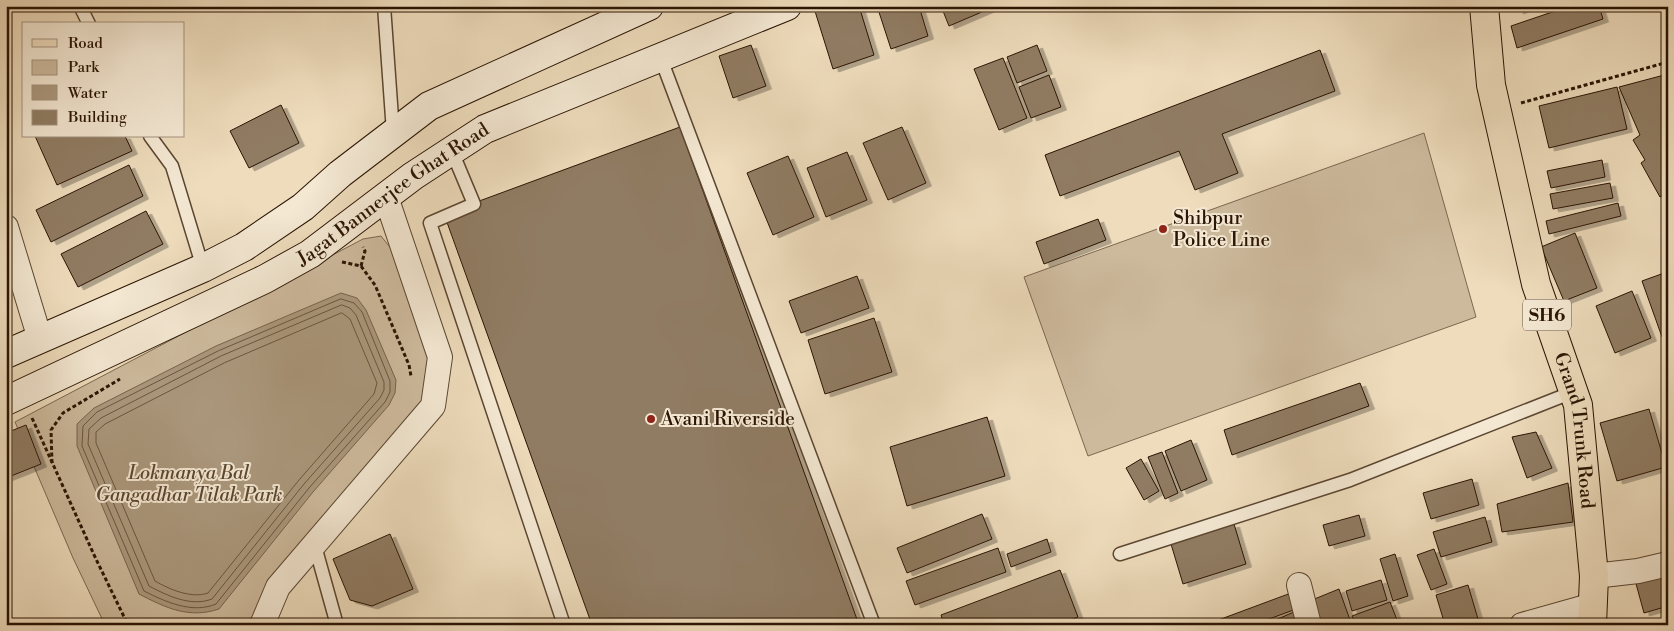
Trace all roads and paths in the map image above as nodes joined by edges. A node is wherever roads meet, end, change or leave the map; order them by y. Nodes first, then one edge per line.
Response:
1 (384, 6) edge
2 (649, 6) edge
3 (787, 6) edge
4 (1484, 6) edge
5 (82, 10) dead end
6 (88, 22) edge
7 (661, 59) junction
8 (1668, 62) edge
9 (1496, 110) junction
10 (393, 132) junction
11 (151, 138) edge
12 (451, 149) junction
13 (386, 196) junction
14 (6, 227) edge
15 (340, 262) dead end
16 (203, 268) junction
17 (40, 339) junction
18 (6, 354) edge
19 (129, 374) dead end
20 (412, 383) dead end
21 (1573, 392) junction
22 (13, 398) edge
23 (52, 463) junction
24 (315, 546) junction
25 (1120, 554) dead end
26 (1668, 564) edge
27 (1594, 576) junction
28 (1299, 584) dead end
29 (1592, 615) edge
30 (128, 625) edge
31 (262, 625) edge
32 (337, 625) edge
33 (564, 625) edge
34 (874, 625) edge
35 (1309, 625) edge
36 (1522, 625) edge

1 - 10 lane
2 - 10 main road
3 - 7 main road, Jagat Bannerjee Ghat Road
4 - 9 main road, Grand Trunk Road / SH6
5 - 6 lane
7 - 12 main road, Jagat Bannerjee Ghat Road
7 - 34 lane
8 - 9 path
9 - 21 main road, Grand Trunk Road / SH6
10 - 16 main road
11 - 16 lane
12 - 13 main road, Jagat Bannerjee Ghat Road
12 - 33 lane
13 - 22 main road, Jagat Bannerjee Ghat Road
13 - 24 street
14 - 17 street
15 - 20 path
16 - 17 main road
17 - 18 main road
19 - 23 path
21 - 25 lane
21 - 27 main road, Grand Trunk Road / SH6
22 - 23 path
23 - 30 path
24 - 31 street
24 - 32 lane
26 - 27 street
27 - 29 main road, Grand Trunk Road / SH6
28 - 35 street
29 - 36 street

